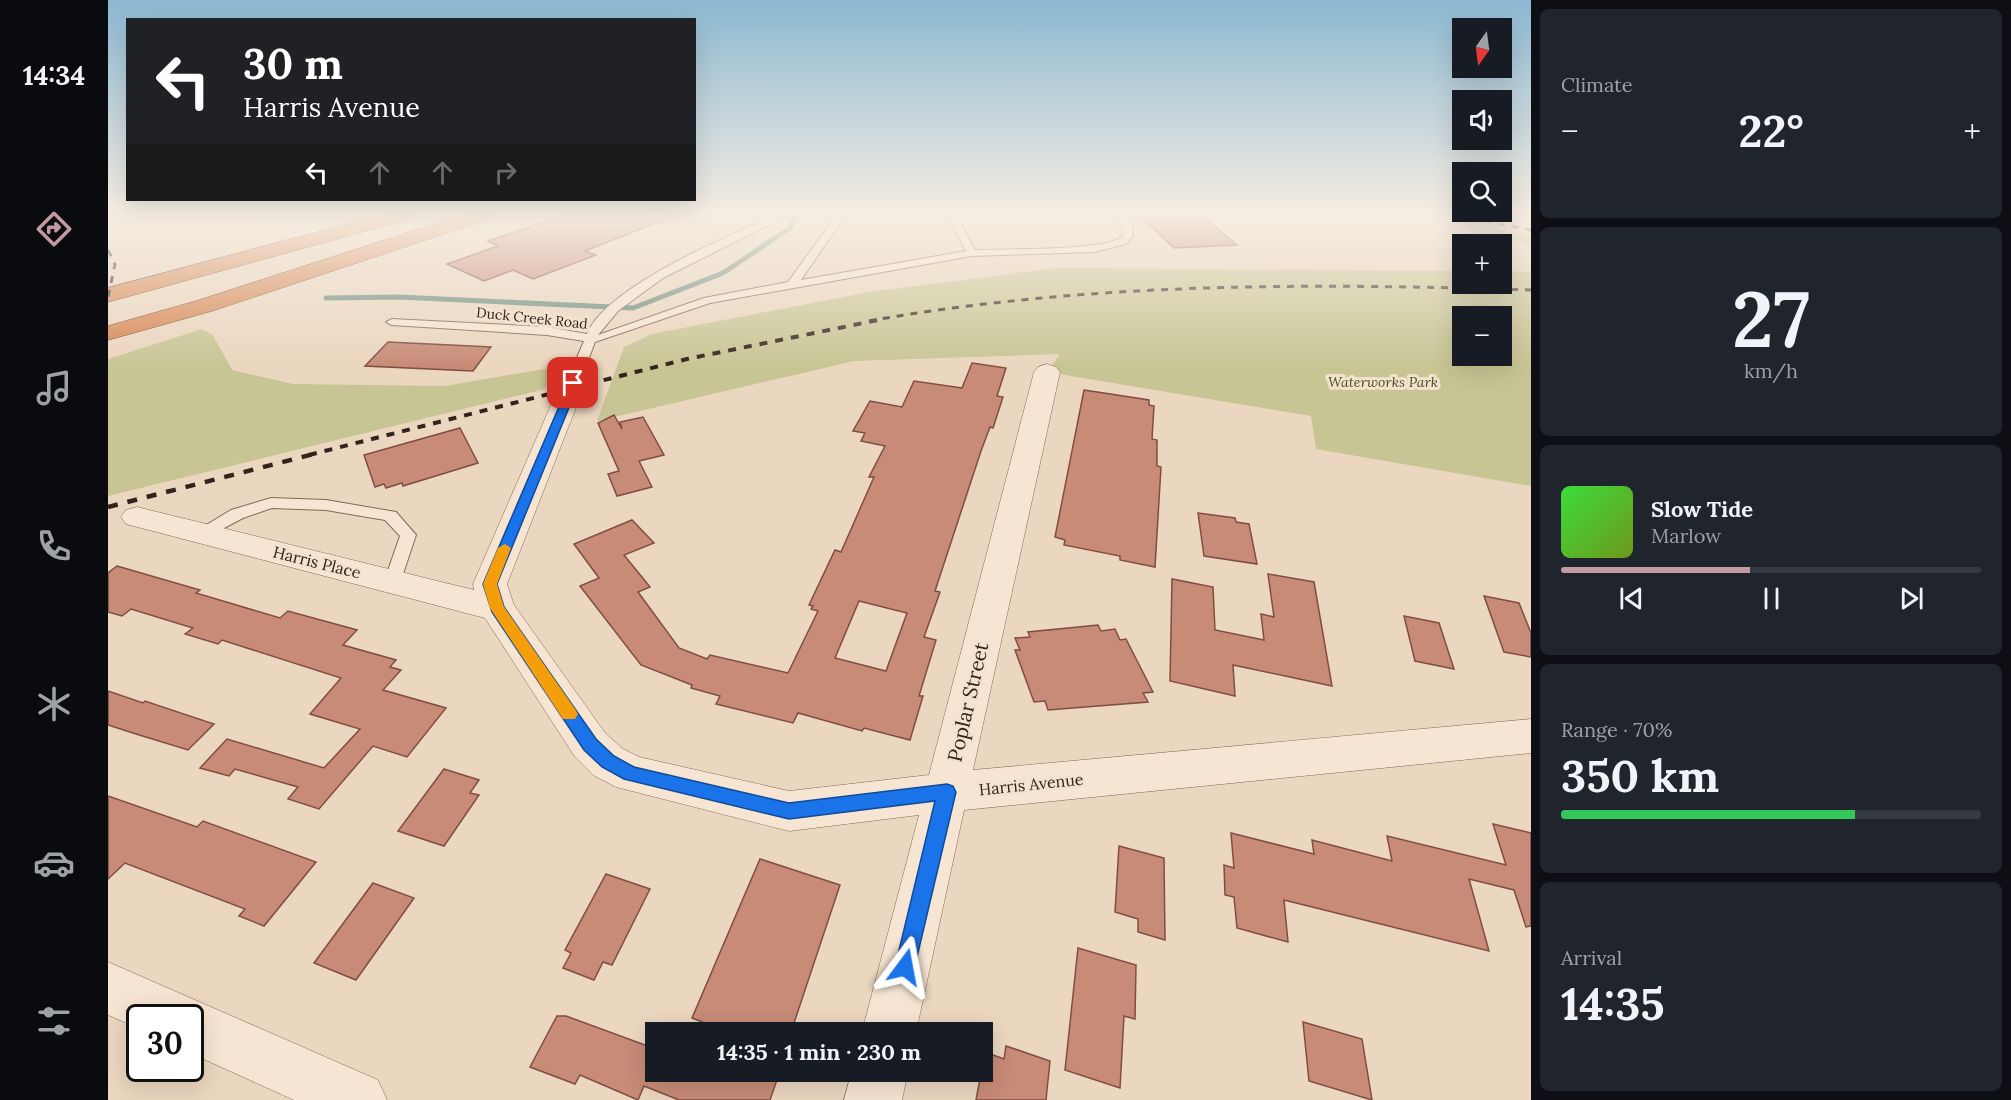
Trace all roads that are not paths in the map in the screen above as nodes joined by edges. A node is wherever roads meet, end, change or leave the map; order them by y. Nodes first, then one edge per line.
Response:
1 (221, 264) edge
2 (333, 264) edge
3 (687, 264) edge
4 (807, 264) edge
5 (912, 264) edge
6 (286, 280) junction
7 (792, 285) junction
8 (108, 295) edge
9 (392, 322) dead end
10 (108, 333) edge
11 (592, 339) junction
12 (108, 345) edge
13 (1047, 372) dead end
14 (564, 405) joint
15 (137, 517) dead end
16 (201, 533) junction
17 (393, 582) junction
18 (497, 608) junction
19 (1531, 736) edge
20 (947, 792) junction
21 (108, 988) edge
22 (144, 1004) edge
23 (892, 1022) edge
24 (204, 1031) edge
25 (877, 1082) edge
26 (358, 1100) edge
27 (873, 1100) edge

1 - 8 highway
2 - 6 highway
3 - 11 lane, Harris Avenue
4 - 7 lane
5 - 7 lane, Duck Creek Road
6 - 10 highway
6 - 12 highway
7 - 11 lane, Duck Creek Road
9 - 11 lane, Duck Creek Road
11 - 14 lane, Harris Avenue
13 - 20 street, Poplar Street
14 - 18 street, Harris Avenue
15 - 16 street, Harris Place
16 - 17 street, Harris Place
16 - 17 lane
17 - 18 street, Harris Place
18 - 20 street, Harris Avenue
19 - 20 street, Harris Avenue
20 - 23 street, Poplar Street
21 - 22 street
24 - 26 street
25 - 27 street

